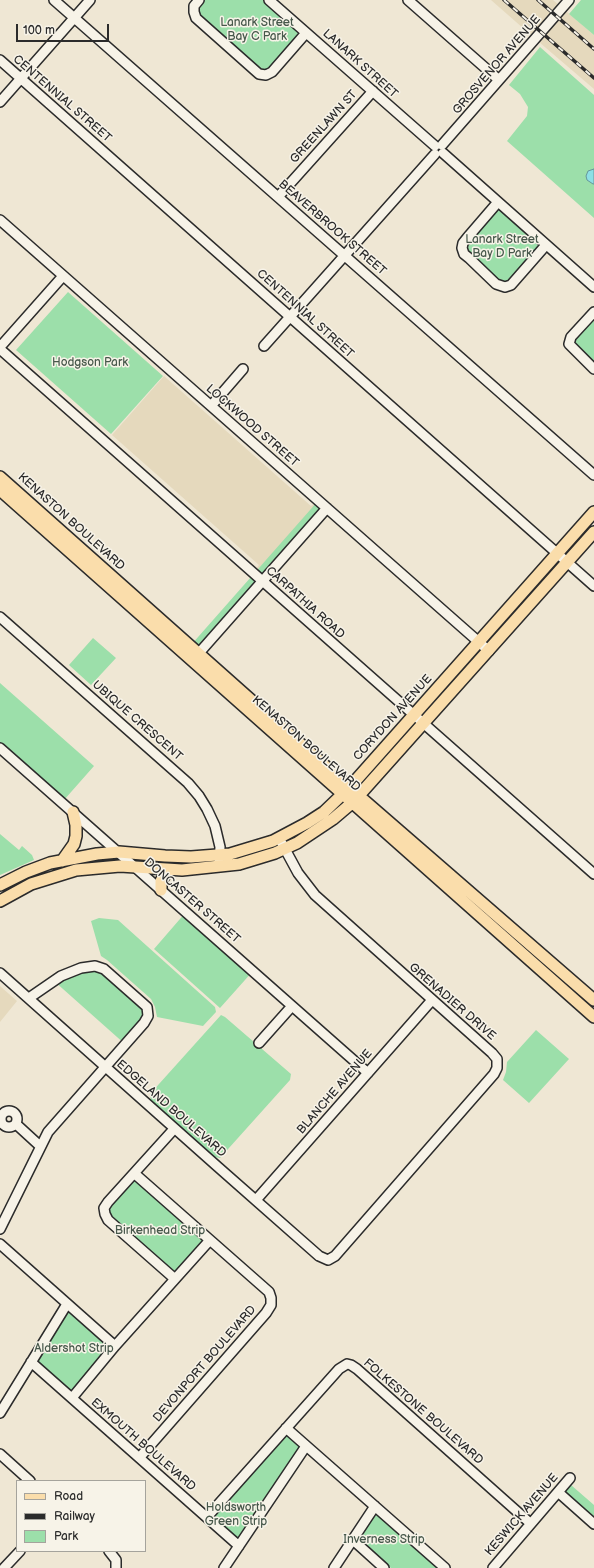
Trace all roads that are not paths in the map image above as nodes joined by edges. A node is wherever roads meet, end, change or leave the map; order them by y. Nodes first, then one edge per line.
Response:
1 (54, 0) edge
2 (90, 0) edge
3 (199, 0) edge
4 (269, 0) edge
5 (408, 0) edge
6 (569, 0) edge
7 (75, 18) junction
8 (306, 33) junction
9 (0, 60) edge
10 (21, 79) junction
11 (499, 80) junction
12 (373, 92) junction
13 (0, 102) edge
14 (439, 150) junction
15 (278, 197) junction
16 (498, 202) junction
17 (0, 220) edge
18 (546, 245) junction
19 (344, 255) junction
20 (63, 276) junction
21 (594, 286) edge
22 (594, 312) edge
23 (290, 317) junction
24 (264, 346) dead end
25 (0, 348) edge
26 (243, 369) dead end
27 (594, 369) edge
28 (210, 406) junction
29 (594, 475) edge
30 (0, 476) edge
31 (0, 490) edge
32 (327, 508) junction
33 (594, 512) edge
34 (594, 532) edge
35 (557, 553) junction
36 (567, 562) junction
37 (262, 581) junction
38 (594, 586) edge
39 (0, 617) edge
40 (479, 642) junction
41 (488, 651) junction
42 (199, 652) junction
43 (414, 716) junction
44 (423, 724) junction
45 (0, 748) edge
46 (346, 791) junction
47 (356, 799) junction
48 (72, 812) junction
49 (279, 838) junction
50 (285, 850) junction
51 (118, 852) junction
52 (97, 854) junction
53 (158, 855) junction
54 (220, 855) junction
55 (62, 861) junction
56 (219, 866) junction
57 (98, 867) junction
58 (136, 867) junction
59 (163, 869) junction
60 (594, 874) edge
61 (0, 884) edge
62 (161, 890) junction
63 (0, 901) edge
64 (0, 973) edge
65 (29, 998) junction
66 (432, 1000) junction
67 (594, 1000) edge
68 (292, 1006) junction
69 (594, 1017) edge
70 (259, 1043) dead end
71 (106, 1068) junction
72 (368, 1073) junction
73 (16, 1124) dead end
74 (174, 1129) junction
75 (40, 1146) junction
76 (134, 1174) junction
77 (256, 1200) junction
78 (0, 1229) edge
79 (210, 1240) junction
80 (0, 1244) edge
81 (328, 1260) joint
82 (176, 1279) junction
83 (67, 1304) junction
84 (115, 1346) junction
85 (31, 1362) junction
86 (72, 1398) junction
87 (0, 1412) edge
88 (286, 1428) junction
89 (306, 1446) junction
90 (0, 1454) edge
91 (140, 1457) junction
92 (570, 1478) dead end
93 (29, 1480) edge
94 (558, 1492) junction
95 (375, 1506) junction
96 (207, 1517) junction
97 (530, 1523) junction
98 (594, 1524) edge
99 (353, 1540) junction
100 (239, 1546) junction
101 (19, 1552) edge
102 (110, 1552) edge
103 (4, 1568) edge
104 (116, 1568) edge
105 (224, 1568) edge
106 (334, 1568) edge
107 (384, 1568) edge
108 (445, 1568) edge
109 (493, 1568) edge

1 - 7 street, BEAVERBROOK STREET
2 - 7 street
3 - 8 street
4 - 8 street, LANARK STREET
5 - 11 street
6 - 11 street, GROSVENOR AVENUE
7 - 10 street
7 - 15 street, BEAVERBROOK STREET
8 - 12 street, LANARK STREET
9 - 10 street, CENTENNIAL STREET
10 - 13 street
10 - 23 street, CENTENNIAL STREET
11 - 14 street, GROSVENOR AVENUE
12 - 14 street, LANARK STREET
12 - 15 street, GREENLAWN ST
14 - 16 street, LANARK STREET
14 - 19 street, GROSVENOR AVENUE
15 - 19 street, BEAVERBROOK STREET
16 - 18 street, LANARK STREET
16 - 18 street
17 - 20 street, LOCKWOOD STREET
18 - 21 street, LANARK STREET
19 - 23 street, GROSVENOR AVENUE
19 - 29 street, BEAVERBROOK STREET
20 - 25 street
20 - 28 street, LOCKWOOD STREET
22 - 27 street
23 - 24 street, GROSVENOR AVENUE
23 - 35 street, CENTENNIAL STREET
25 - 37 street, CARPATHIA ROAD
26 - 28 street
28 - 32 street, LOCKWOOD STREET
30 - 42 main road, KENASTON BOULEVARD
31 - 46 main road, KENASTON BOULEVARD
32 - 37 street
32 - 40 street, LOCKWOOD STREET
33 - 35 main road, CORYDON AVENUE
34 - 36 main road
35 - 36 street, CENTENNIAL STREET
35 - 40 main road, CORYDON AVENUE
36 - 38 street, CENTENNIAL STREET
36 - 41 main road
37 - 42 street
37 - 43 street, CARPATHIA ROAD
39 - 54 street, UBIQUE CRESCENT
40 - 41 street, LOCKWOOD STREET
40 - 43 main road, CORYDON AVENUE
41 - 44 main road
42 - 46 main road, KENASTON BOULEVARD
43 - 44 street, CARPATHIA ROAD
43 - 46 main road, CORYDON AVENUE
44 - 47 main road
44 - 60 street, CARPATHIA ROAD
45 - 48 street, DONCASTER STREET
46 - 47 main road, KENASTON BOULEVARD
46 - 49 main road, CORYDON AVENUE
47 - 50 main road
47 - 67 main road, KENASTON BOULEVARD
47 - 69 main road, KENASTON BOULEVARD
48 - 51 street, DONCASTER STREET
48 - 55 main road
49 - 50 street, GRENADIER DRIVE
49 - 54 main road, CORYDON AVENUE
50 - 56 main road
50 - 66 street, GRENADIER DRIVE
51 - 52 main road, CORYDON AVENUE
51 - 53 main road, CORYDON AVENUE
51 - 58 street, DONCASTER STREET
52 - 55 main road, CORYDON AVENUE
52 - 57 main road
53 - 54 main road, CORYDON AVENUE
53 - 59 main road
54 - 56 street, UBIQUE CRESCENT
55 - 61 main road, CORYDON AVENUE
56 - 59 main road
57 - 58 main road
57 - 63 main road
58 - 59 main road
58 - 62 street, DONCASTER STREET
59 - 62 main road
62 - 68 street, DONCASTER STREET
64 - 65 street, EDGELAND BOULEVARD
65 - 71 street, EDGELAND BOULEVARD
65 - 71 street
66 - 72 street, BLANCHE AVENUE
66 - 81 street, GRENADIER DRIVE
68 - 70 street
68 - 72 street, DONCASTER STREET
71 - 74 street, EDGELAND BOULEVARD
71 - 75 street
72 - 77 street, BLANCHE AVENUE
73 - 75 street
74 - 76 street
74 - 77 street, EDGELAND BOULEVARD
75 - 78 street
76 - 79 street, DEVONPORT BOULEVARD
76 - 82 street
77 - 81 street, EDGELAND BOULEVARD
79 - 82 street
79 - 91 street, DEVONPORT BOULEVARD
80 - 83 street
82 - 84 street
83 - 84 street
83 - 85 street
84 - 86 street
85 - 86 street, EXMOUTH BOULEVARD
85 - 87 street
86 - 91 street, EXMOUTH BOULEVARD
88 - 89 street
88 - 96 street, FOLKESTONE BOULEVARD
88 - 97 street, FOLKESTONE BOULEVARD
89 - 95 street
89 - 100 street
90 - 93 street
91 - 96 street, EXMOUTH BOULEVARD
92 - 94 street, KESWICK AVENUE
94 - 97 street, KESWICK AVENUE
94 - 98 street
95 - 99 street
95 - 108 street
96 - 100 street, EXMOUTH BOULEVARD
97 - 109 street, KESWICK AVENUE
99 - 106 street
99 - 107 street
100 - 105 street
101 - 103 street
102 - 104 street

